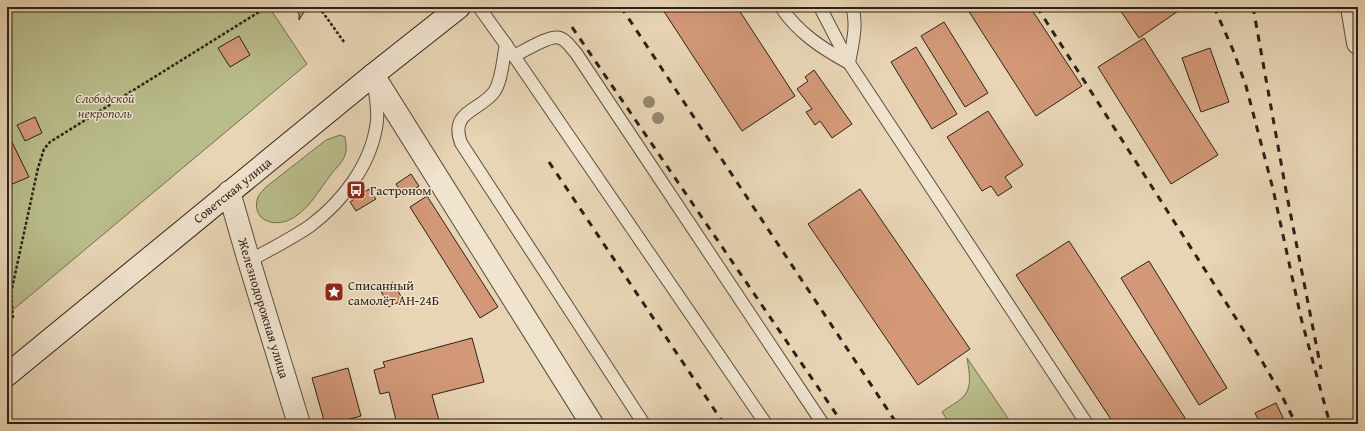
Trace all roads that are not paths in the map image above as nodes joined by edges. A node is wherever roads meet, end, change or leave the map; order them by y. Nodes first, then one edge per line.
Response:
1 (459, 7) edge
2 (479, 7) edge
3 (781, 7) edge
4 (820, 7) edge
5 (852, 7) edge
6 (1352, 7) edge
7 (1358, 43) edge
8 (506, 44) junction
9 (514, 56) junction
10 (849, 63) junction
11 (373, 75) junction
12 (229, 192) junction
13 (249, 261) junction
14 (7, 375) edge
15 (299, 424) edge
16 (592, 424) edge
17 (644, 424) edge
18 (766, 424) edge
19 (823, 424) edge
20 (1087, 424) edge

1 - 11 street, Советская улица
2 - 8 lane
3 - 10 lane
4 - 10 lane
5 - 10 lane
6 - 7 street
8 - 9 lane
8 - 17 lane
9 - 18 lane
9 - 19 lane
10 - 20 lane
11 - 12 street, Советская улица
11 - 13 lane
11 - 16 street
12 - 13 street, Железнодорожная улица
12 - 14 street, Советская улица
13 - 15 street, Железнодорожная улица

